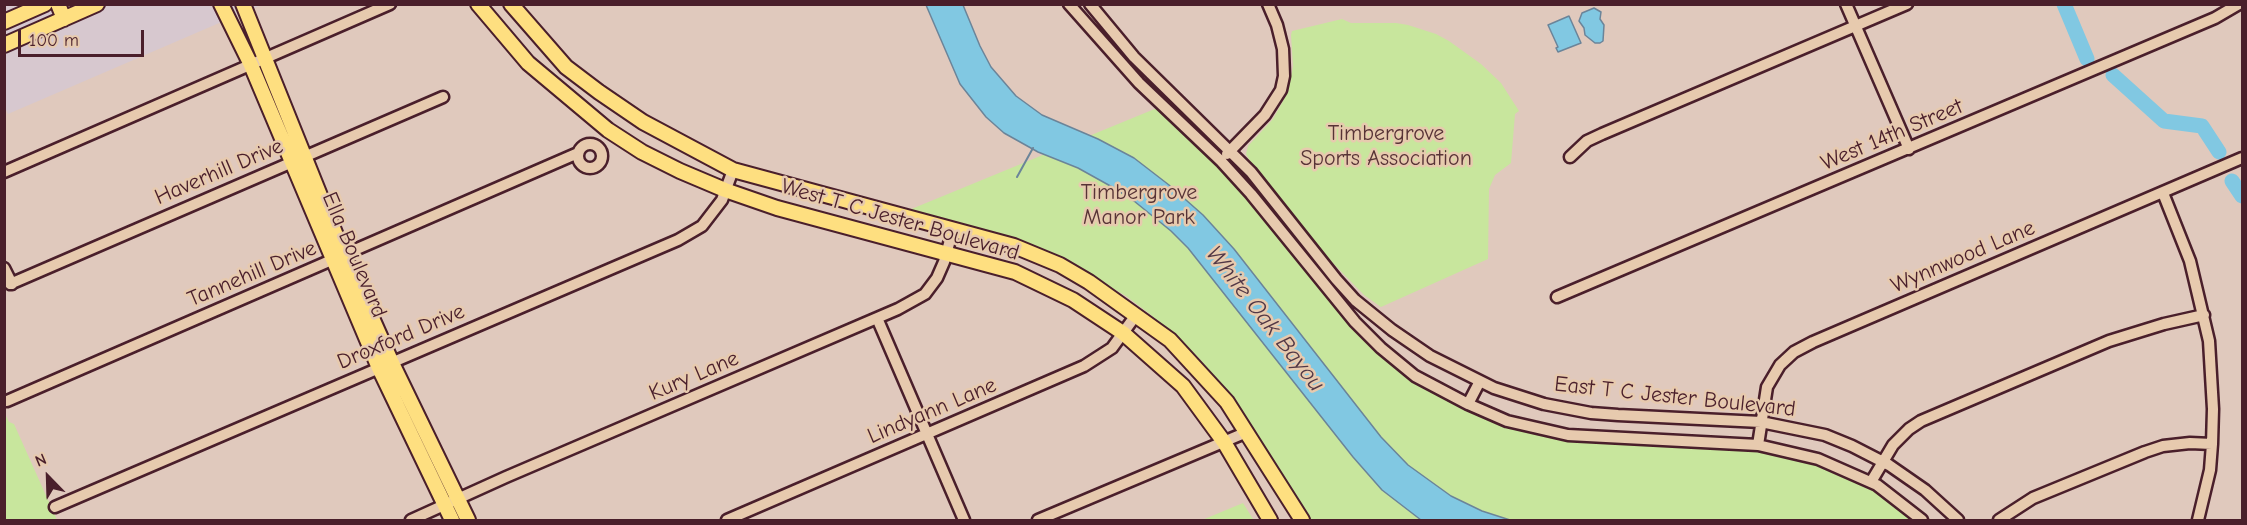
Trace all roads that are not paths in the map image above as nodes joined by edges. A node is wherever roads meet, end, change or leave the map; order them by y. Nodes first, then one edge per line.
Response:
1 (45, 4) edge
2 (58, 4) edge
3 (97, 4) edge
4 (221, 4) edge
5 (243, 4) edge
6 (390, 4) edge
7 (478, 4) edge
8 (511, 4) edge
9 (1069, 4) edge
10 (1090, 4) edge
11 (1268, 4) edge
12 (1845, 4) edge
13 (1907, 4) edge
14 (2239, 4) edge
15 (64, 19) junction
16 (4, 22) edge
17 (1855, 27) junction
18 (1113, 32) junction
19 (1101, 42) junction
20 (4, 45) edge
21 (257, 62) junction
22 (599, 93) junction
23 (443, 97) dead end
24 (583, 108) junction
25 (1909, 149) junction
26 (1231, 150) junction
27 (578, 153) dead end
28 (1570, 157) dead end
29 (2242, 158) edge
30 (298, 159) junction
31 (1221, 160) junction
32 (733, 170) junction
33 (4, 172) edge
34 (725, 190) junction
35 (2163, 193) junction
36 (953, 229) junction
37 (946, 252) junction
38 (339, 257) junction
39 (4, 268) edge
40 (1557, 297) dead end
41 (1136, 315) junction
42 (2204, 315) junction
43 (877, 318) junction
44 (1124, 333) junction
45 (385, 365) junction
46 (1480, 381) junction
47 (7, 401) dead end
48 (1468, 404) junction
49 (1761, 422) junction
50 (1247, 432) junction
51 (927, 434) junction
52 (1224, 442) junction
53 (2212, 444) junction
54 (1758, 445) junction
55 (1882, 461) junction
56 (1871, 482) junction
57 (452, 502) junction
58 (55, 507) dead end
59 (411, 520) edge
60 (452, 520) edge
61 (468, 520) edge
62 (727, 520) edge
63 (964, 520) edge
64 (1038, 520) edge
65 (1270, 520) edge
66 (1302, 520) edge
67 (1922, 520) edge
68 (1958, 520) edge
69 (2000, 520) edge
70 (2198, 520) edge

1 - 16 main road
2 - 15 main road
3 - 15 main road
4 - 21 main road, Ella Boulevard
5 - 21 main road, Ella Boulevard
6 - 21 street
7 - 24 main road, West T C Jester Boulevard
8 - 22 main road, West T C Jester Boulevard
9 - 19 street, East T C Jester Boulevard
10 - 18 street, East T C Jester Boulevard
11 - 26 street
12 - 17 street
13 - 17 street
14 - 25 street, West 14th Street
15 - 20 main road
17 - 25 street
17 - 28 street
18 - 19 street
18 - 26 street, East T C Jester Boulevard
19 - 31 street, East T C Jester Boulevard
21 - 30 main road, Ella Boulevard
21 - 33 street
22 - 24 main road
22 - 32 main road, West T C Jester Boulevard
23 - 30 street, Haverhill Drive
24 - 34 main road, West T C Jester Boulevard
25 - 40 street, West 14th Street
26 - 31 street
26 - 46 street, East T C Jester Boulevard
27 - 38 street, Tannehill Drive
29 - 35 street, Wynnwood Lane
30 - 38 main road, Ella Boulevard
30 - 39 street, Haverhill Drive
31 - 48 street, East T C Jester Boulevard
32 - 34 street, Droxford Drive
32 - 36 main road, West T C Jester Boulevard
34 - 37 main road, West T C Jester Boulevard
34 - 45 street, Droxford Drive
35 - 42 street
35 - 49 street, Wynnwood Lane
36 - 37 street, Kury Lane
36 - 41 main road, West T C Jester Boulevard
37 - 43 street, Kury Lane
37 - 44 main road, West T C Jester Boulevard
38 - 45 main road, Ella Boulevard
38 - 47 street, Tannehill Drive
41 - 44 street, Lindyann Lane
41 - 50 main road, West T C Jester Boulevard
42 - 53 street
42 - 55 street
43 - 51 street
43 - 57 street, Kury Lane
44 - 51 street, Lindyann Lane
44 - 52 main road, West T C Jester Boulevard
45 - 57 main road, Ella Boulevard
45 - 58 street, Droxford Drive
46 - 48 street
46 - 49 street, East T C Jester Boulevard
48 - 54 street, East T C Jester Boulevard
49 - 54 street, Wynnwood Lane
49 - 55 street, East T C Jester Boulevard
50 - 52 street
50 - 66 main road, West T C Jester Boulevard
51 - 62 street, Lindyann Lane
51 - 63 street
52 - 64 street
52 - 65 main road, West T C Jester Boulevard
53 - 69 street
53 - 70 street
54 - 56 street, East T C Jester Boulevard
55 - 56 street
55 - 68 street, East T C Jester Boulevard
56 - 67 street, East T C Jester Boulevard
57 - 59 street, Kury Lane
57 - 60 main road, Ella Boulevard
57 - 61 main road, Ella Boulevard

